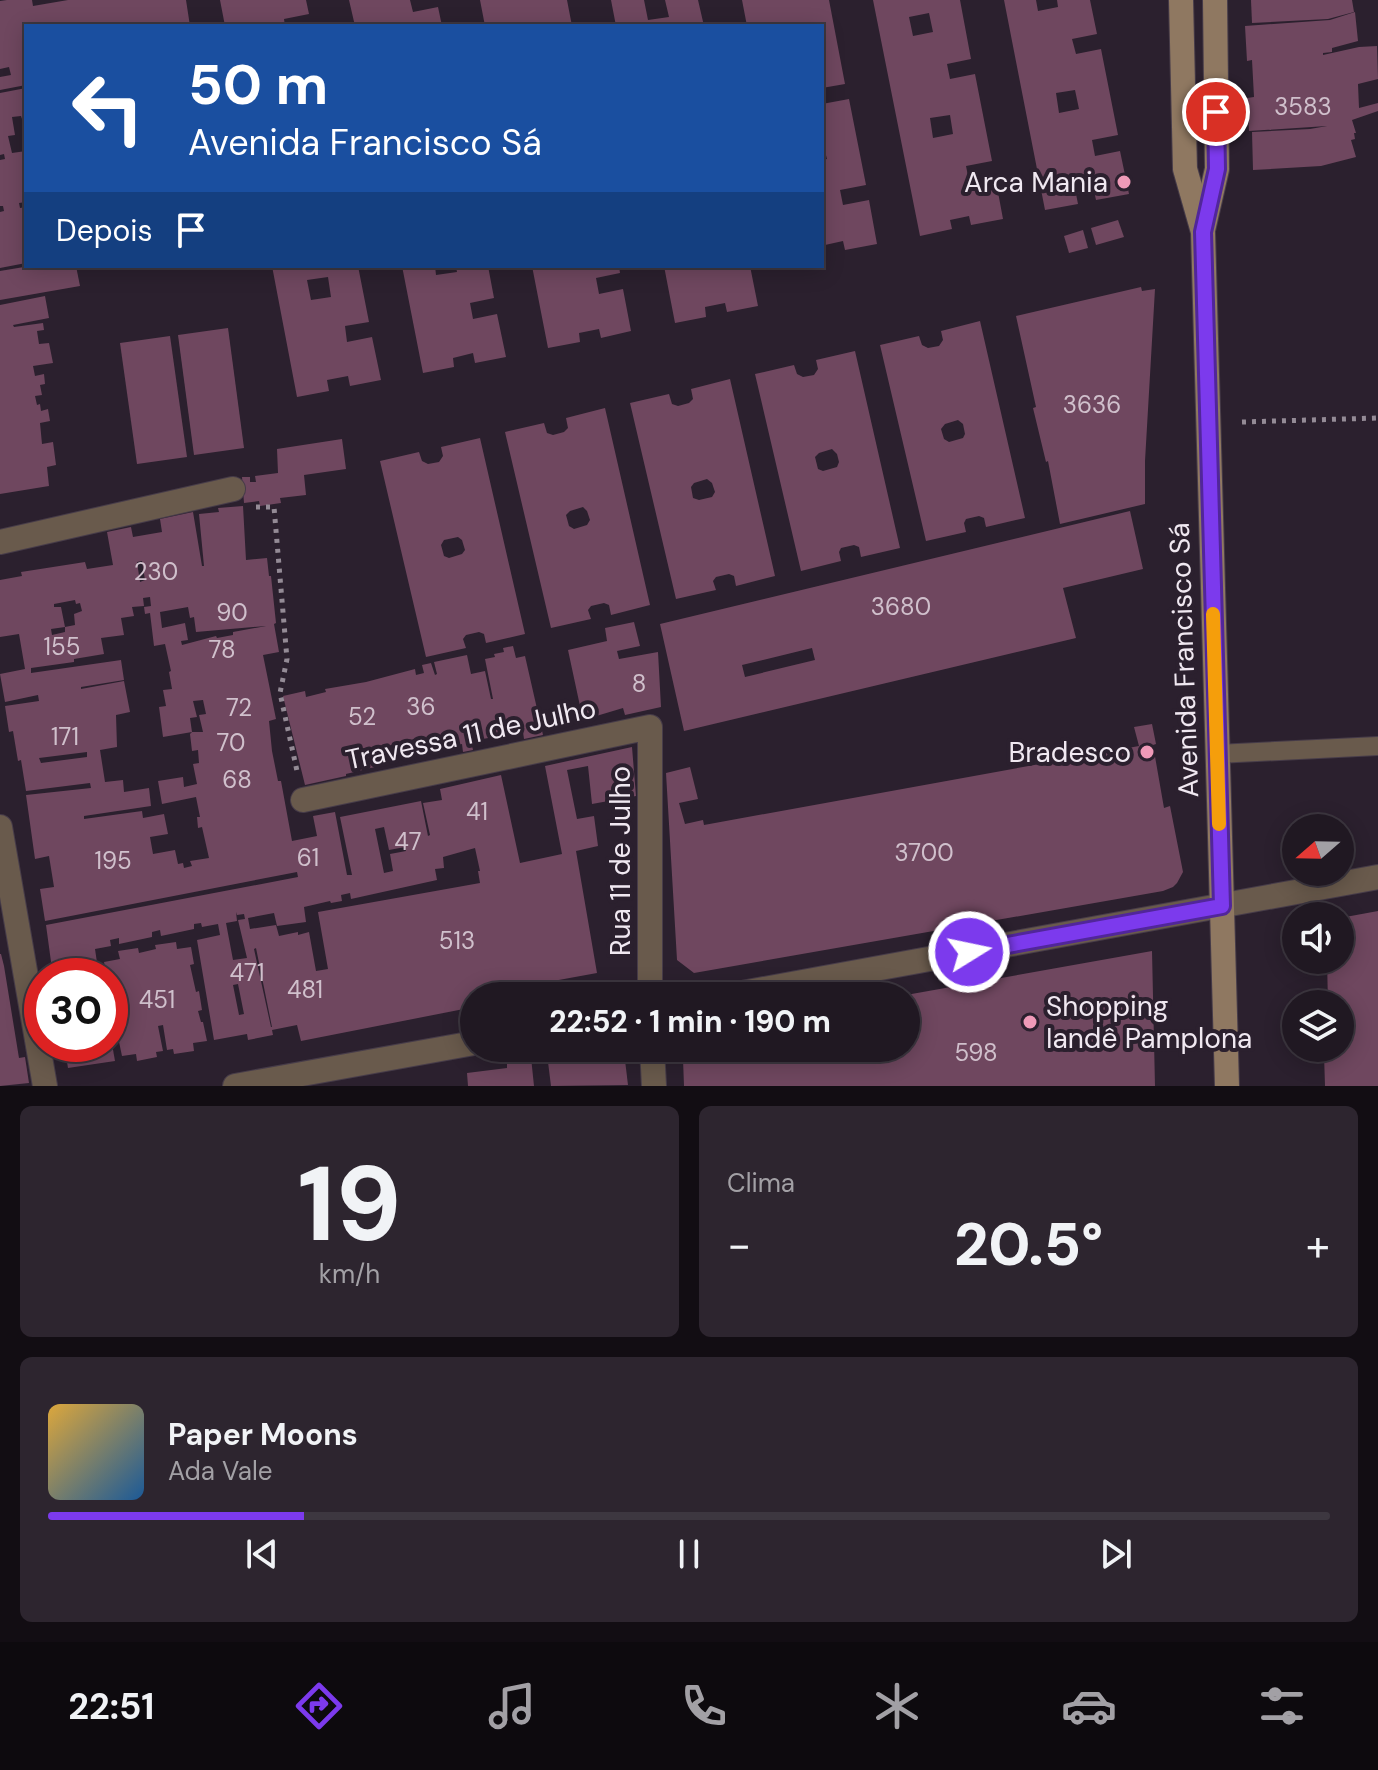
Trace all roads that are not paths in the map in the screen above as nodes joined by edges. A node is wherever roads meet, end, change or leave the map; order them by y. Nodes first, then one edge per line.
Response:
1 (1181, 0) edge
2 (1215, 0) edge
3 (1203, 232) junction
4 (233, 489) road end
5 (0, 542) edge
6 (650, 727) joint
7 (1378, 746) edge
8 (1217, 754) junction
9 (303, 800) road end
10 (0, 827) edge
11 (1378, 877) edge
12 (1222, 906) junction
13 (650, 982) edge
14 (803, 982) edge
15 (460, 1046) edge
16 (653, 1062) edge
17 (285, 1082) edge
18 (45, 1086) edge
19 (235, 1086) edge
20 (654, 1086) edge
21 (1227, 1086) edge

1 - 3 main road, Avenida Francisco Sá
2 - 3 main road, Avenida Francisco Sá
3 - 8 main road, Avenida Francisco Sá
4 - 5 street
6 - 9 street, Travessa 11 de Julho
6 - 13 street, Rua 11 de Julho
7 - 8 lane
8 - 12 main road, Avenida Francisco Sá
10 - 18 street
11 - 12 street
12 - 14 street
12 - 21 main road, Avenida Francisco Sá
15 - 17 street
16 - 20 street
17 - 19 street

